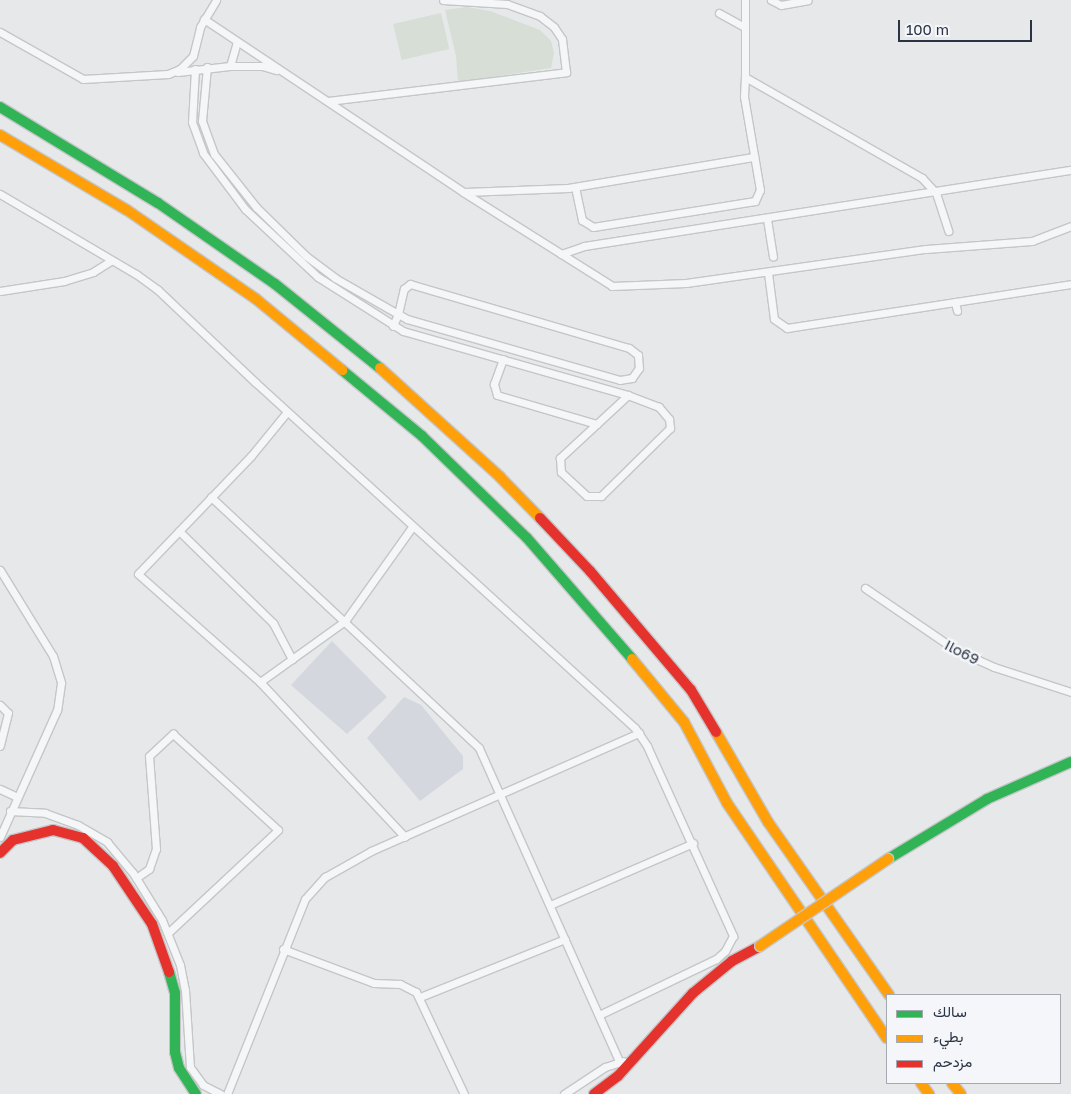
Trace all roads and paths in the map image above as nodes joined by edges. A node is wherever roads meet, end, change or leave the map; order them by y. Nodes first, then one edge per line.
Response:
1 (216, 0) edge
2 (443, 0) edge
3 (745, 0) edge
4 (771, 0) edge
5 (808, 0) edge
6 (719, 13) dead end
7 (204, 19) junction
8 (744, 27) junction
9 (0, 32) edge
10 (237, 42) junction
11 (230, 66) junction
12 (207, 67) junction
13 (195, 69) junction
14 (175, 72) junction
15 (286, 74) junction
16 (745, 77) junction
17 (328, 101) junction
18 (0, 107) edge
19 (0, 135) edge
20 (754, 157) junction
21 (1071, 170) edge
22 (575, 187) junction
23 (463, 192) junction
24 (936, 193) junction
25 (0, 194) edge
26 (767, 219) junction
27 (1071, 226) edge
28 (948, 231) dead end
29 (561, 254) junction
30 (772, 256) dead end
31 (112, 260) junction
32 (768, 273) junction
33 (1071, 284) edge
34 (0, 291) edge
35 (955, 302) junction
36 (957, 311) dead end
37 (398, 314) junction
38 (393, 326) junction
39 (503, 360) junction
40 (628, 395) junction
41 (287, 412) junction
42 (596, 424) junction
43 (212, 497) junction
44 (412, 527) junction
45 (179, 531) junction
46 (0, 570) edge
47 (865, 588) dead end
48 (345, 621) junction
49 (292, 659) junction
50 (260, 682) junction
51 (1071, 692) edge
52 (0, 705) edge
53 (639, 733) junction
54 (0, 746) edge
55 (1071, 762) edge
56 (0, 789) edge
57 (501, 795) junction
58 (17, 797) junction
59 (10, 810) junction
60 (405, 836) junction
61 (0, 837) edge
62 (692, 843) junction
63 (0, 852) edge
64 (136, 878) junction
65 (550, 905) junction
66 (168, 933) junction
67 (565, 940) junction
68 (283, 948) junction
69 (888, 994) edge
70 (420, 997) junction
71 (599, 1015) junction
72 (886, 1037) edge
73 (633, 1060) junction
74 (619, 1062) junction
75 (953, 1084) edge
76 (601, 1093) edge
77 (196, 1094) edge
78 (221, 1094) edge
79 (227, 1094) edge
80 (464, 1094) edge
81 (564, 1094) edge
82 (961, 1094) edge

1 - 7 street
2 - 17 street
3 - 8 street
4 - 5 street
6 - 8 street
7 - 10 street
7 - 14 street
8 - 16 street
9 - 14 street
10 - 11 street
10 - 15 street
11 - 12 street
11 - 15 street
12 - 13 street
12 - 37 street
13 - 14 street
13 - 38 street
15 - 17 street
16 - 20 street
16 - 24 street
17 - 23 street
18 - 69 main road
19 - 72 main road
20 - 22 street
20 - 22 street
21 - 24 street
22 - 23 street
23 - 29 street
24 - 26 street
24 - 28 street
25 - 31 street
26 - 29 street
26 - 30 street
27 - 32 street
29 - 32 street
31 - 34 street
31 - 41 street
32 - 35 street
33 - 35 street
35 - 36 street
37 - 37 street
37 - 38 street
38 - 39 street
39 - 40 street
39 - 42 street
40 - 42 street
40 - 42 street
41 - 43 street
41 - 44 street
43 - 45 street
43 - 48 street
44 - 48 street
44 - 53 street
45 - 49 street
45 - 50 street
46 - 58 street
47 - 51 street, Ilo69
48 - 49 street
48 - 57 street
49 - 50 street
50 - 60 street
52 - 54 street
53 - 57 street
53 - 62 street
55 - 73 main road, bridge
56 - 58 street
57 - 60 street
57 - 65 street
58 - 59 street
59 - 61 street
59 - 64 street
60 - 68 street
62 - 65 street
62 - 71 street
63 - 77 main road
64 - 66 street
64 - 66 street
65 - 67 street
66 - 78 street
67 - 70 street
67 - 71 street
68 - 70 street
68 - 79 street
70 - 80 street
71 - 74 street
73 - 74 street
73 - 76 main road
74 - 81 street
75 - 82 main road

